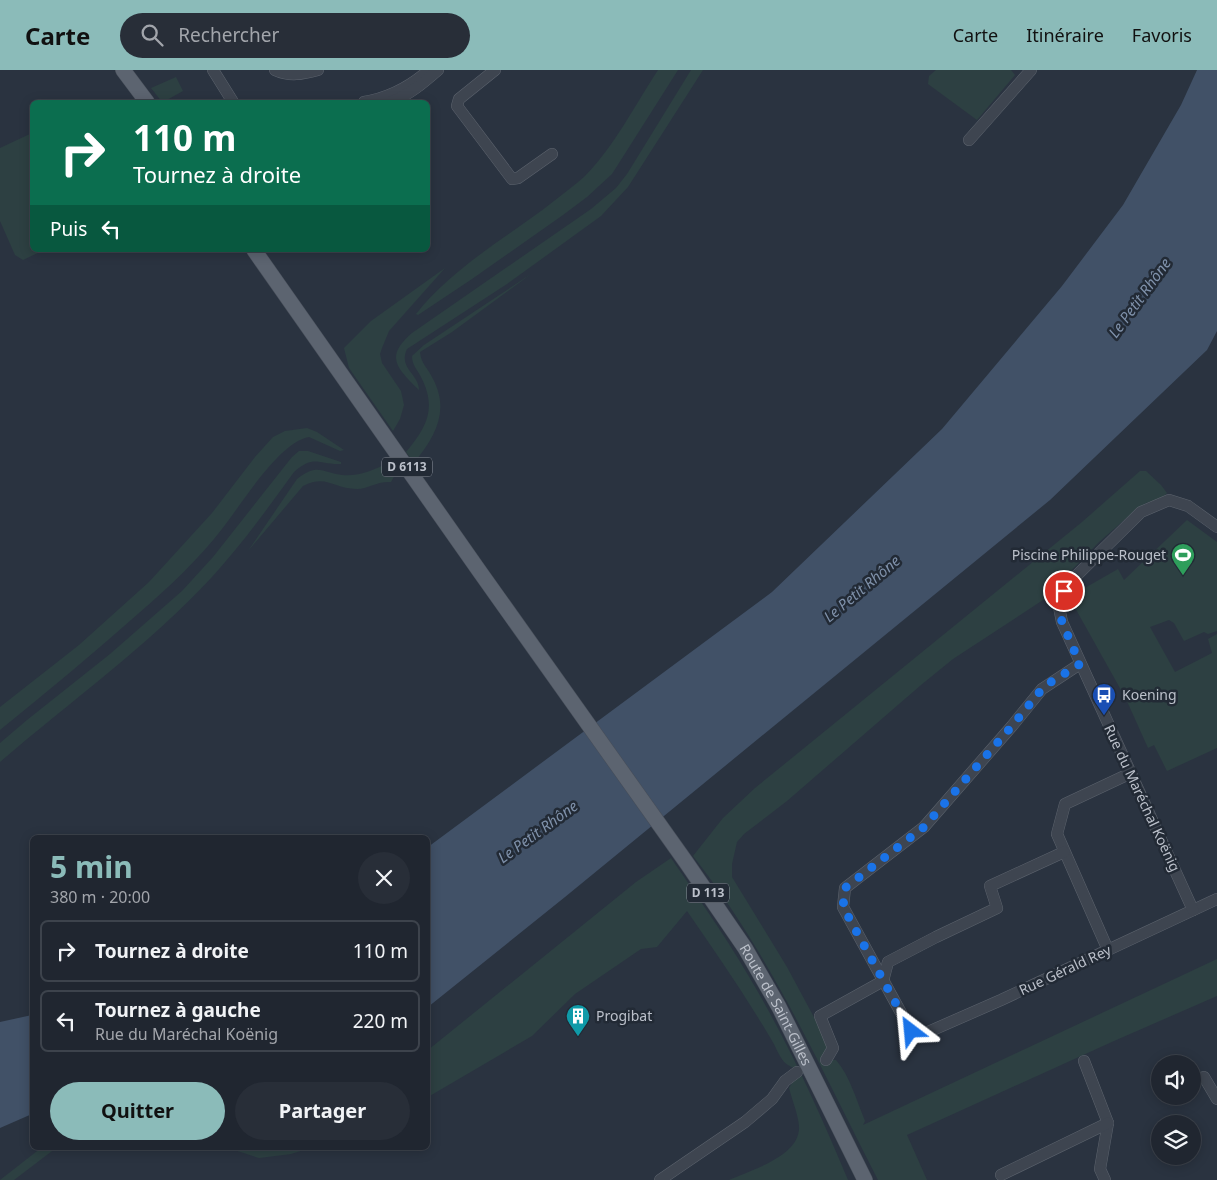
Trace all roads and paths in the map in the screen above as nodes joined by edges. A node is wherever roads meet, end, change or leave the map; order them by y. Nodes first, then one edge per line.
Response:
1 (123, 70) edge
2 (213, 70) edge
3 (275, 70) edge
4 (318, 70) edge
5 (429, 70) edge
6 (438, 70) edge
7 (495, 70) edge
8 (1031, 70) edge
9 (146, 100) edge
10 (232, 100) edge
11 (370, 100) edge
12 (396, 100) edge
13 (969, 140) dead end
14 (552, 154) dead end
15 (254, 253) edge
16 (1217, 527) edge
17 (1080, 664) junction
18 (1131, 773) junction
19 (670, 838) joint
20 (1064, 852) junction
21 (1217, 899) edge
22 (1193, 910) junction
23 (1108, 950) junction
24 (883, 981) junction
25 (826, 1060) dead end
26 (1084, 1061) dead end
27 (797, 1072) dead end
28 (1204, 1077) dead end
29 (1217, 1099) edge
30 (1108, 1123) junction
31 (1001, 1175) dead end
32 (863, 1177) edge
33 (660, 1180) edge
34 (1105, 1180) edge

1 - 9 main road
2 - 10 street
3 - 4 street
5 - 11 street
6 - 12 street
7 - 14 street
8 - 13 street
15 - 19 main road, D 6113
16 - 17 street, Rue du Maréchal Koënig
17 - 18 street, Rue du Maréchal Koënig
17 - 24 street
18 - 20 street
18 - 22 street, Rue du Maréchal Koënig
19 - 32 main road, Route de Saint-Gilles / D 113
20 - 23 street
20 - 24 street
21 - 22 street, Rue Gérald Rey
22 - 23 street, Rue Gérald Rey
23 - 24 street, Rue Gérald Rey
24 - 25 street
26 - 30 street
27 - 33 street
28 - 29 street
30 - 31 street
30 - 34 street

